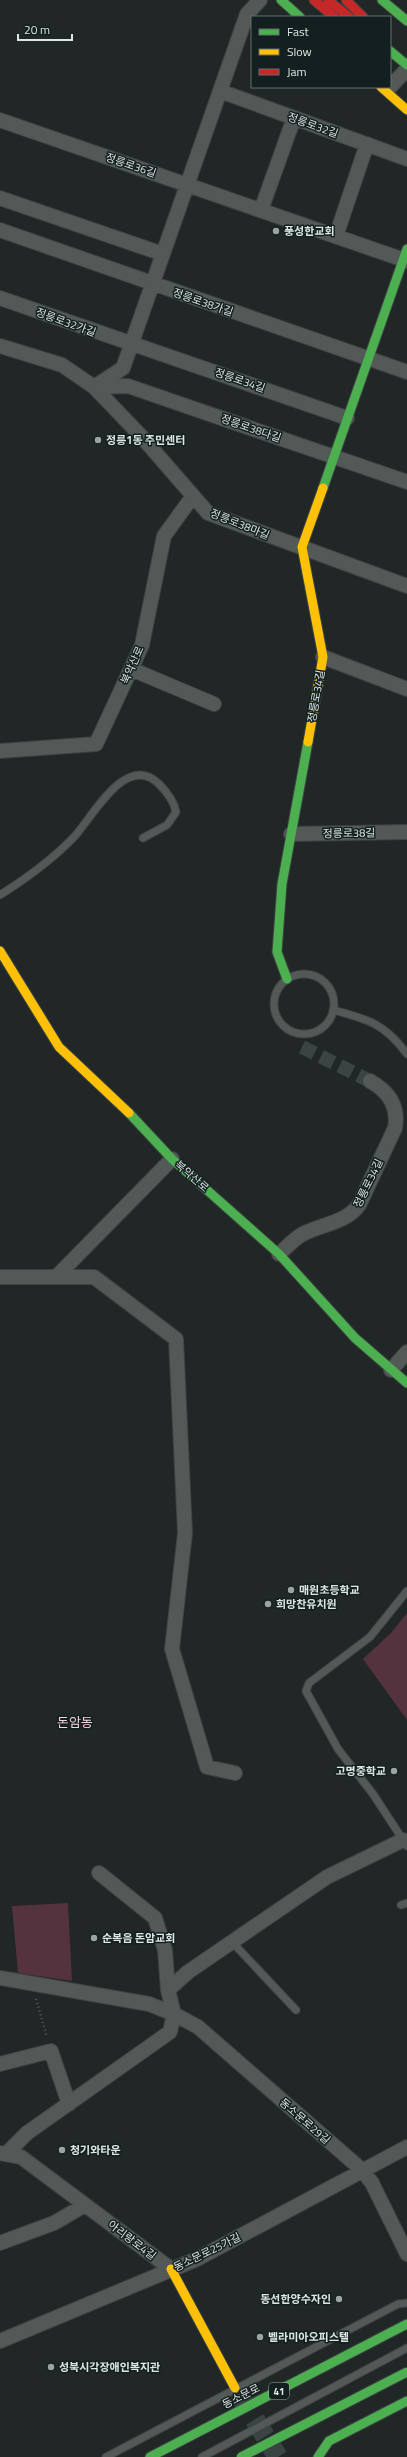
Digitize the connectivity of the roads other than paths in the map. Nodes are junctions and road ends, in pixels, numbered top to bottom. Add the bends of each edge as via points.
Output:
1 (260, 0) edge
2 (281, 0) edge
3 (314, 0) edge
4 (328, 0) edge
5 (346, 0) edge
6 (382, 0) edge
7 (299, 16) edge
8 (333, 16) edge
9 (348, 16) edge
10 (362, 16) edge
11 (407, 21) edge
12 (391, 52) edge
13 (407, 65) edge
14 (407, 69) edge
15 (391, 83) edge
16 (386, 88) edge
17 (220, 91) junction
18 (407, 110) edge
19 (294, 118) junction
20 (0, 120) edge
21 (366, 144) junction
22 (407, 159) edge
23 (188, 185) junction
24 (0, 198) edge
25 (261, 210) junction
26 (0, 230) edge
27 (336, 236) junction
28 (163, 254) junction
29 (406, 257) edge
30 (153, 285) junction
31 (0, 298) edge
32 (132, 342) junction
33 (0, 346) edge
34 (368, 358) junction
35 (407, 372) edge
36 (94, 387) junction
37 (347, 418) junction
38 (334, 457) junction
39 (407, 482) edge
40 (193, 496) junction
41 (302, 548) junction
42 (407, 586) edge
43 (323, 657) junction
44 (131, 668) junction
45 (407, 689) edge
46 (214, 704) dead end
47 (0, 751) edge
48 (407, 832) edge
49 (291, 834) junction
50 (143, 838) dead end
51 (0, 895) edge
52 (0, 951) edge
53 (287, 979) junction
54 (333, 1010) junction
55 (407, 1054) edge
56 (370, 1081) tunnel mouth
57 (172, 1159) junction
58 (279, 1254) junction
59 (0, 1277) edge
60 (56, 1277) junction
61 (407, 1352) edge
62 (392, 1370) junction
63 (407, 1383) edge
64 (407, 1591) edge
65 (235, 1773) dead end
66 (405, 1843) edge
67 (100, 1873) dead end
68 (232, 1942) junction
69 (0, 1978) edge
70 (168, 1990) junction
71 (296, 2010) dead end
72 (174, 2014) junction
73 (0, 2064) edge
74 (69, 2104) junction
75 (407, 2147) edge
76 (3, 2154) edge
77 (362, 2170) junction
78 (85, 2205) junction
79 (0, 2243) edge
80 (407, 2254) edge
81 (171, 2270) junction
82 (407, 2303) edge
83 (407, 2324) edge
84 (407, 2332) edge
85 (0, 2341) edge
86 (407, 2348) edge
87 (407, 2372) edge
88 (235, 2388) junction
89 (302, 2388) dead end
90 (407, 2401) edge
91 (106, 2457) edge
92 (150, 2457) edge
93 (202, 2457) edge
94 (241, 2457) edge
95 (318, 2457) edge

1 - 17 street via 247,14
2 - 7 main road
3 - 8 main road
4 - 9 main road
5 - 10 main road
6 - 11 main road
12 - 13 main road
14 - 15 street
16 - 18 main road
17 - 19 street, 정릉로32길
17 - 23 street
19 - 21 street, 정릉로32길
19 - 25 street
20 - 23 street, 정릉로36길
21 - 22 street, 정릉로32길
21 - 27 street
23 - 25 street, 정릉로36길
23 - 28 street
24 - 28 street
25 - 27 street, 정릉로36길
26 - 30 street, 정릉로38가길
27 - 29 street, 정릉로36길
28 - 30 street
29 - 34 main road
30 - 32 street
30 - 34 street, 정릉로38가길
31 - 32 street, 정릉로32가길 via 116,340
32 - 36 street via 123,368
32 - 37 street, 정릉로34길
33 - 36 street, 정릉로38마길 via 62,365
34 - 35 street, 정릉로38가길
34 - 37 main road
36 - 38 street, 정릉로38다길 via 128,386
36 - 40 street, 정릉로38마길
37 - 38 main road
38 - 39 street, 정릉로38다길
38 - 41 main road
40 - 41 street, 정릉로38마길 via 208,513
40 - 44 street, 북악산로 via 164,536 142,645
41 - 42 street, 정릉로38마길
41 - 43 main road, 정릉로34길
43 - 45 street
43 - 49 main road, 정릉로34길
44 - 46 street
44 - 47 street, 북악산로 via 96,744
48 - 49 street, 정릉로38길
49 - 53 main road, 정릉로34길 via 282,884 278,952
50 - 51 lane via 166,825 176,812 175,805 161,786 139,776 117,785 75,836 37,872
52 - 57 main road, 북악산로 via 59,1047 137,1121
53 - 54 lane via 300,974 318,977 331,991
53 - 54 lane via 277,990 274,1000 274,1010 285,1027 294,1032 314,1032 326,1022
54 - 55 lane via 378,1024
56 - 58 street, 정릉로34길 via 384,1090 397,1117 395,1128 359,1205 344,1219 301,1236
57 - 58 main road, 북악산로
57 - 60 street
58 - 62 main road, 북악산로 via 355,1338
59 - 60 street
60 - 65 street via 94,1277 176,1339 185,1533 172,1649 207,1766
61 - 62 street
62 - 63 main road, 북악산로
64 - 66 lane via 370,1637 309,1682 306,1690 338,1750 373,1794
66 - 68 street via 327,1878
67 - 70 street via 155,1918 165,1950
68 - 70 street via 188,1972
68 - 71 lane
69 - 72 street, 동소문로29길 via 148,2004
70 - 72 street
72 - 74 street via 170,2032
72 - 77 street, 동소문로29길 via 198,2028
73 - 74 street via 51,2050
74 - 76 street via 27,2133
75 - 77 street, 동소문로25가길
76 - 78 street, 아리랑로4길 via 20,2157
77 - 80 street, 동소문로29길 via 372,2183
77 - 81 street, 동소문로25가길
78 - 79 street via 54,2223
78 - 81 street, 아리랑로4길
81 - 85 street, 동소문로25가길
81 - 88 main road, 아리랑로4길
82 - 88 lane via 398,2304
83 - 92 main road, 동소문로 / 41
84 - 89 lane
86 - 93 lane
87 - 94 main road, bridge
88 - 91 lane
90 - 95 main road via 329,2441

